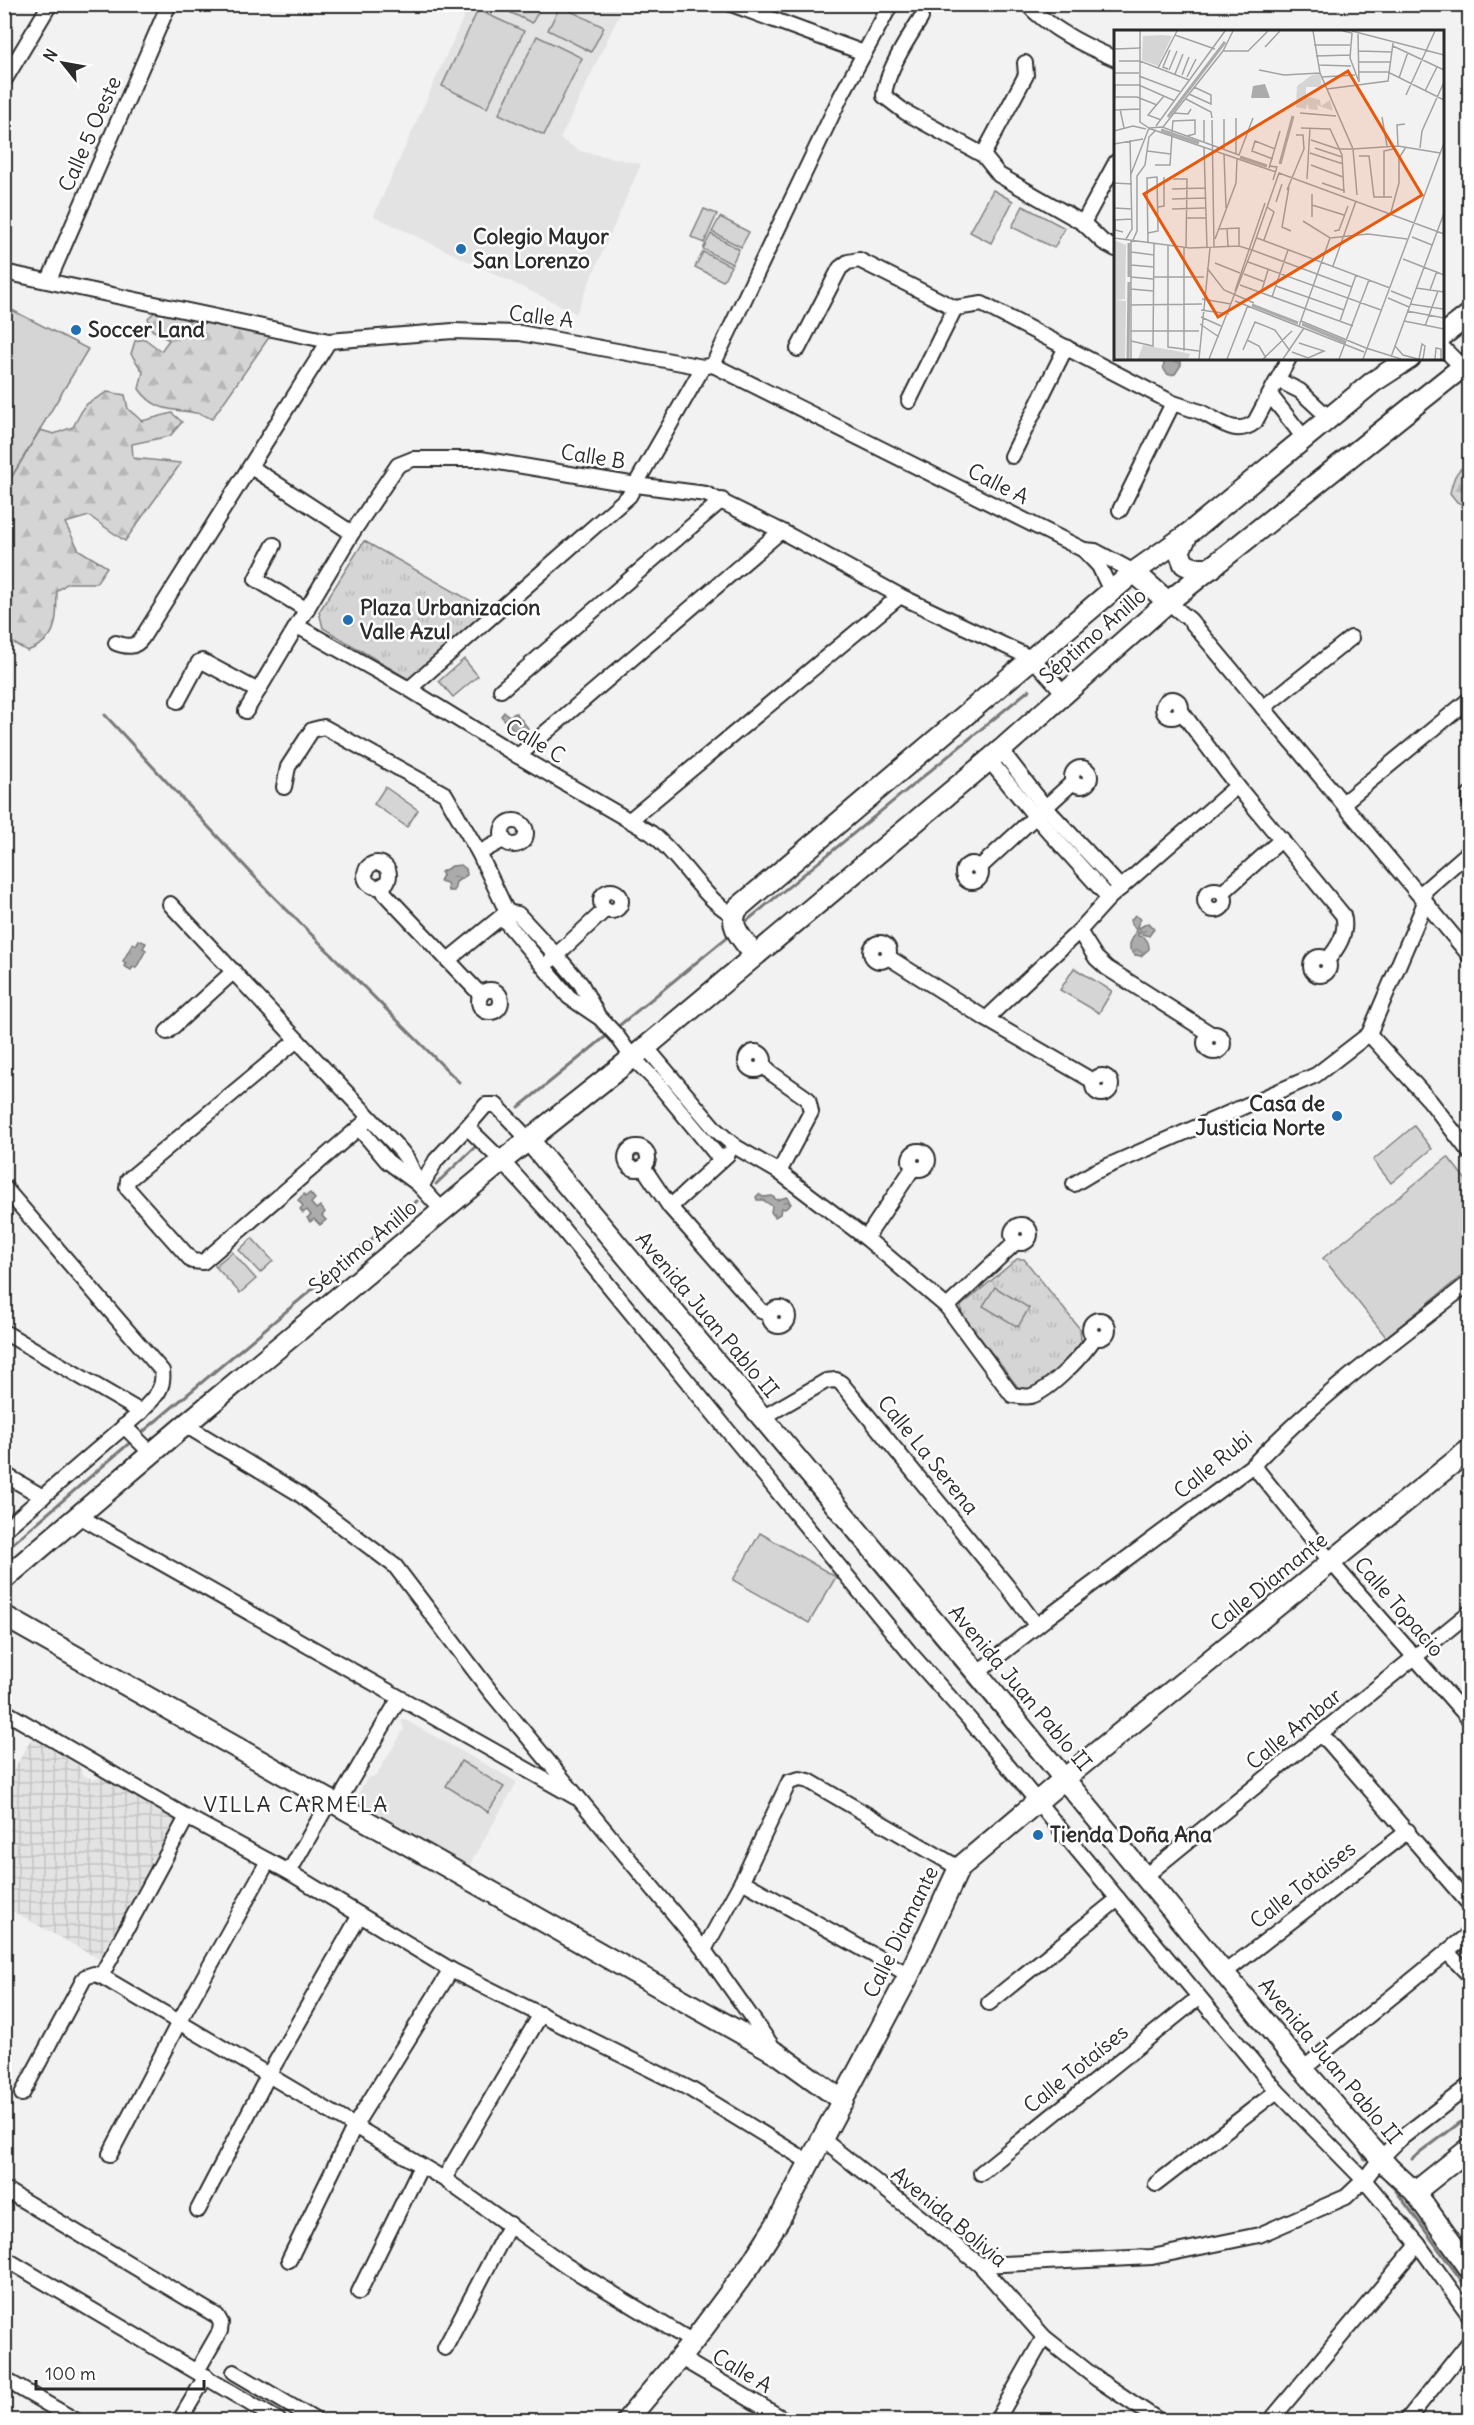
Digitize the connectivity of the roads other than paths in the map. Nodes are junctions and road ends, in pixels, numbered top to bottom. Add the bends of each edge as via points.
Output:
1 (50, 4) edge
2 (169, 4) edge
3 (731, 4) edge
4 (891, 4) edge
5 (1027, 4) edge
6 (921, 18) dead end
7 (864, 53) junction
8 (1114, 58) edge
9 (1025, 63) dead end
10 (4, 81) edge
11 (983, 155) junction
12 (1114, 166) edge
13 (1083, 223) junction
14 (1114, 248) edge
15 (4, 272) edge
16 (49, 280) junction
17 (955, 308) junction
18 (1470, 314) edge
19 (1444, 335) edge
20 (329, 341) junction
21 (1066, 347) junction
22 (1444, 348) edge
23 (798, 349) dead end
24 (1288, 360) edge
25 (1407, 360) edge
26 (1466, 364) edge
27 (708, 366) junction
28 (1278, 380) junction
29 (1271, 396) junction
30 (909, 401) dead end
31 (1173, 403) junction
32 (1329, 418) junction
33 (1304, 438) junction
34 (1012, 456) dead end
35 (251, 467) junction
36 (636, 485) junction
37 (722, 500) junction
38 (1120, 510) dead end
39 (781, 531) junction
40 (352, 533) junction
41 (1188, 534) junction
42 (274, 545) dead end
43 (1084, 550) junction
44 (1212, 568) junction
45 (1134, 572) junction
46 (1111, 591) junction
47 (900, 596) junction
48 (1168, 602) junction
49 (307, 610) junction
50 (297, 626) junction
51 (1351, 638) dead end
52 (116, 643) dead end
53 (1033, 659) junction
54 (409, 689) junction
55 (501, 690) dead end
56 (258, 691) junction
57 (1064, 693) junction
58 (1470, 699) edge
59 (178, 701) dead end
60 (1263, 708) junction
61 (246, 711) dead end
62 (1181, 711) dead end
63 (995, 755) junction
64 (518, 756) junction
65 (1073, 782) dead end
66 (1237, 786) junction
67 (284, 787) dead end
68 (1470, 794) edge
69 (1470, 802) edge
70 (1343, 803) junction
71 (1040, 812) junction
72 (630, 820) junction
73 (1282, 839) junction
74 (503, 840) dead end
75 (1470, 851) edge
76 (479, 853) junction
77 (979, 868) dead end
78 (382, 886) dead end
79 (1121, 888) junction
80 (1222, 893) dead end
81 (1109, 898) junction
82 (1425, 902) junction
83 (170, 904) dead end
84 (606, 909) dead end
85 (507, 912) junction
86 (735, 923) junction
87 (1079, 931) junction
88 (754, 954) junction
89 (556, 955) junction
90 (1470, 956) edge
91 (888, 957) dead end
92 (448, 960) junction
93 (1327, 960) dead end
94 (543, 967) junction
95 (234, 971) junction
96 (481, 995) dead end
97 (986, 1019) junction
98 (602, 1020) junction
99 (168, 1032) dead end
100 (1211, 1034) dead end
101 (1370, 1034) junction
102 (297, 1040) junction
103 (639, 1052) junction
104 (764, 1065) dead end
105 (1093, 1080) dead end
106 (370, 1118) junction
107 (467, 1127) junction
108 (358, 1128) junction
109 (529, 1140) junction
110 (736, 1147) junction
111 (1470, 1153) edge
112 (721, 1160) junction
113 (502, 1161) junction
114 (643, 1167) dead end
115 (914, 1168) dead end
116 (779, 1172) junction
117 (1074, 1184) dead end
118 (420, 1186) junction
119 (4, 1187) edge
120 (670, 1207) junction
121 (443, 1211) junction
122 (866, 1238) junction
123 (1016, 1242) dead end
124 (1470, 1282) edge
125 (947, 1306) junction
126 (770, 1314) dead end
127 (4, 1332) edge
128 (1095, 1337) dead end
129 (141, 1412) junction
130 (762, 1418) junction
131 (185, 1425) junction
132 (138, 1440) junction
133 (1470, 1449) edge
134 (1253, 1465) junction
135 (4, 1474) edge
136 (43, 1497) junction
137 (77, 1515) junction
138 (4, 1530) edge
139 (1331, 1562) junction
140 (4, 1579) edge
141 (1470, 1612) edge
142 (4, 1616) edge
143 (1036, 1626) junction
144 (1415, 1656) junction
145 (977, 1673) junction
146 (399, 1699) junction
147 (4, 1711) edge
148 (1470, 1720) edge
149 (1319, 1736) junction
150 (1053, 1789) junction
151 (582, 1801) junction
152 (334, 1802) junction
153 (187, 1817) junction
154 (1408, 1831) junction
155 (268, 1861) junction
156 (959, 1868) junction
157 (289, 1872) junction
158 (1144, 1878) junction
159 (742, 1881) junction
160 (1118, 1899) junction
161 (1470, 1905) edge
162 (360, 1915) junction
163 (1470, 1933) edge
164 (704, 1950) junction
165 (1447, 1952) junction
166 (451, 1970) junction
167 (1224, 1973) junction
168 (909, 1975) junction
169 (101, 1976) junction
170 (1470, 1976) edge
171 (1198, 1998) junction
172 (988, 2003) dead end
173 (541, 2014) junction
174 (179, 2022) junction
175 (778, 2054) junction
176 (1303, 2069) junction
177 (268, 2074) junction
178 (1470, 2085) edge
179 (1277, 2091) junction
180 (22, 2094) dead end
181 (843, 2101) junction
182 (355, 2125) junction
183 (822, 2139) junction
184 (1470, 2148) edge
185 (110, 2154) dead end
186 (1381, 2158) junction
187 (809, 2162) junction
188 (421, 2166) junction
189 (981, 2173) dead end
190 (444, 2179) junction
191 (1364, 2180) junction
192 (1156, 2184) dead end
193 (4, 2188) edge
194 (1415, 2192) junction
195 (198, 2210) dead end
196 (510, 2224) junction
197 (1418, 2244) junction
198 (4, 2258) edge
199 (289, 2260) dead end
200 (980, 2265) junction
201 (1470, 2269) edge
202 (359, 2292) dead end
203 (1470, 2316) edge
204 (1044, 2337) junction
205 (1470, 2341) edge
206 (693, 2342) junction
207 (445, 2348) dead end
208 (679, 2357) junction
209 (234, 2372) dead end
210 (202, 2373) junction
211 (4, 2379) edge
212 (75, 2421) edge
213 (180, 2421) edge
214 (278, 2421) edge
215 (315, 2421) edge
216 (627, 2421) edge
217 (785, 2421) edge
218 (996, 2421) edge
219 (1158, 2421) edge
220 (1271, 2421) edge
221 (1407, 2421) edge

1 - 10 street
2 - 16 street, Calle 5 Oeste
3 - 7 street
4 - 7 street
5 - 8 street via 1047,22
6 - 11 street via 891,72 884,96
7 - 27 street
9 - 11 street via 1026,75
11 - 13 street via 999,175
12 - 13 street
13 - 14 street
15 - 16 street, Calle A
16 - 20 street, Calle A
17 - 21 street via 982,304
17 - 23 street via 853,260 840,268
17 - 30 street
18 - 19 main road
20 - 27 street, Calle A via 453,331 520,333
20 - 35 street
21 - 31 street
21 - 34 street
22 - 26 street
24 - 28 street
25 - 32 main road, Séptimo Anillo
26 - 44 main road, Séptimo Anillo
27 - 36 street
27 - 43 street, Calle A
28 - 29 street
28 - 32 street via 1300,391
29 - 31 street via 1255,422 1241,429
29 - 33 street
31 - 38 street
32 - 33 main road, Séptimo Anillo
33 - 41 main road, Séptimo Anillo
35 - 40 street
35 - 52 street via 142,638 135,646
36 - 37 street, Calle B via 706,494
36 - 40 street, Calle B via 481,459 413,459 398,465
36 - 54 street via 620,505
37 - 39 street, Calle B
37 - 55 street
39 - 47 street, Calle B
39 - 64 street
40 - 49 street, Calle B
41 - 44 main road via 1179,550 1181,560 1193,568
41 - 45 main road, Séptimo Anillo
42 - 49 street via 256,579
43 - 45 street, Calle A via 1095,551
43 - 46 street via 1099,566
44 - 48 main road, Séptimo Anillo
45 - 46 main road, Séptimo Anillo
45 - 48 main road
46 - 53 main road, Séptimo Anillo
47 - 53 street, Calle B
47 - 72 street
48 - 57 main road, Séptimo Anillo
48 - 60 street via 1190,620
49 - 50 street, Calle B
50 - 54 street, Calle C
50 - 56 street, Calle B
51 - 60 street
53 - 57 street
53 - 86 main road, Séptimo Anillo via 751,897
54 - 64 street, Calle C
56 - 59 street via 202,661
56 - 61 street, Calle B
57 - 63 main road, Séptimo Anillo
58 - 70 street
60 - 70 street
62 - 66 street
63 - 71 street
63 - 88 main road, Séptimo Anillo
64 - 72 street, Calle C
65 - 71 street
66 - 73 street
66 - 79 street
67 - 76 street via 288,767 312,730 324,727 445,794
68 - 69 street
70 - 82 street
71 - 77 street
71 - 79 street
71 - 81 street
72 - 86 street, Calle C via 662,842
73 - 80 street
73 - 93 street via 1344,915 1345,933
74 - 76 street
75 - 82 street via 1424,891
76 - 85 street
78 - 92 street via 385,894
79 - 81 street
81 - 87 street
82 - 90 street
82 - 101 street
83 - 95 street
84 - 89 street
85 - 89 street via 518,914
85 - 92 street
85 - 94 street via 507,922
86 - 88 main road
87 - 97 street
87 - 100 street via 1107,968
88 - 103 main road, Séptimo Anillo
89 - 94 street
89 - 98 street via 581,984
91 - 97 street
92 - 96 street
94 - 98 street via 568,997
95 - 99 street
95 - 102 street
97 - 105 street
98 - 103 street
101 - 111 street
101 - 117 street via 1316,1075
102 - 106 street
102 - 108 street via 128,1180 127,1188 192,1261 200,1263
103 - 109 main road, Séptimo Anillo
103 - 110 street
103 - 112 street via 654,1079
104 - 116 street via 811,1105 811,1112
106 - 108 street
106 - 118 street via 407,1159
107 - 109 street via 486,1105 496,1105
107 - 113 street
107 - 118 street via 436,1160
108 - 118 street via 387,1161
109 - 113 main road, Séptimo Anillo
109 - 130 main road, Avenida Juan Pablo II
110 - 112 street
110 - 116 street
112 - 120 street
113 - 121 main road, Séptimo Anillo
113 - 150 street via 559,1224 903,1645 969,1719
114 - 120 street
115 - 122 street
116 - 122 street
118 - 121 street
119 - 129 street, Séptimo Anillo via 162,1371 164,1382 160,1390
120 - 126 street via 762,1311
121 - 131 main road, Séptimo Anillo
122 - 125 street
123 - 125 street
124 - 134 street, Calle Rubi via 1311,1409
125 - 128 street via 1012,1395 1030,1396 1040,1391 1077,1362
127 - 129 street
129 - 132 street, Séptimo Anillo
130 - 143 street, Calle La Serena via 826,1381 841,1383
130 - 145 main road, Avenida Juan Pablo II
131 - 132 main road, Séptimo Anillo
131 - 151 street via 298,1493 395,1566 490,1691
132 - 136 street, Séptimo Anillo
132 - 137 main road, Séptimo Anillo
133 - 139 main road, Calle Diamante
134 - 139 street, Calle Topacio
134 - 143 street, Calle Rubi
135 - 136 street
136 - 138 street, Séptimo Anillo
137 - 140 main road, Séptimo Anillo
137 - 146 street
139 - 144 street, Calle Topacio
139 - 150 main road, Calle Diamante
141 - 144 street, Calle Ambar
142 - 152 main road
143 - 145 street, Calle Rubi
144 - 148 street, Calle Topacio
144 - 149 street, Calle Ambar
145 - 150 main road, Avenida Juan Pablo II
146 - 151 street
146 - 152 street
147 - 153 street
149 - 154 street via 1328,1741
149 - 158 street, Calle Ambar
150 - 156 main road, Calle Diamante
150 - 158 main road, Avenida Juan Pablo II
150 - 160 street
151 - 164 street
152 - 157 street
152 - 175 main road
153 - 155 street
153 - 169 street
154 - 161 street
154 - 167 street, Calle Totaises
155 - 157 street
155 - 174 street
156 - 159 street via 800,1779 789,1782
156 - 168 main road, Calle Diamante
157 - 162 street
158 - 167 main road, Avenida Juan Pablo II
159 - 164 street
159 - 168 street
160 - 171 street
160 - 172 street
162 - 166 street
162 - 177 street
163 - 165 street
164 - 175 street
165 - 170 street
165 - 176 street
166 - 173 street
166 - 182 street
167 - 176 main road, Avenida Juan Pablo II
168 - 181 main road, Calle Diamante
169 - 174 street
169 - 180 street via 85,1977
171 - 179 street
171 - 189 street, Calle Totaíses
173 - 187 street via 690,2089
173 - 190 street
174 - 177 street
174 - 185 street
175 - 181 main road
176 - 186 main road, Avenida Juan Pablo II
177 - 182 street
177 - 195 street
178 - 186 street
179 - 191 street
179 - 192 street
181 - 183 main road, Calle Diamante
182 - 188 street
182 - 199 street
183 - 187 main road, Calle Diamante
183 - 200 street, Avenida Bolivia
184 - 194 main road
186 - 191 street
186 - 194 main road, Avenida Juan Pablo II
187 - 206 main road, Calle Diamante via 768,2237
188 - 190 street
188 - 202 street
190 - 196 street
191 - 197 street
191 - 200 street via 1346,2197 1259,2235 1152,2257
193 - 210 street via 217,2316 220,2331
194 - 201 main road, Avenida Juan Pablo II
196 - 206 street via 567,2266
196 - 207 street
197 - 203 street
197 - 220 street
198 - 210 street
200 - 204 street, Avenida Bolivia
204 - 218 street
204 - 219 street, Avenida Bolivia
205 - 221 street
206 - 208 main road, Calle Diamante
208 - 216 main road, Calle Diamante
208 - 217 street, Calle A
209 - 215 street
210 - 213 street
210 - 214 street
211 - 212 street

